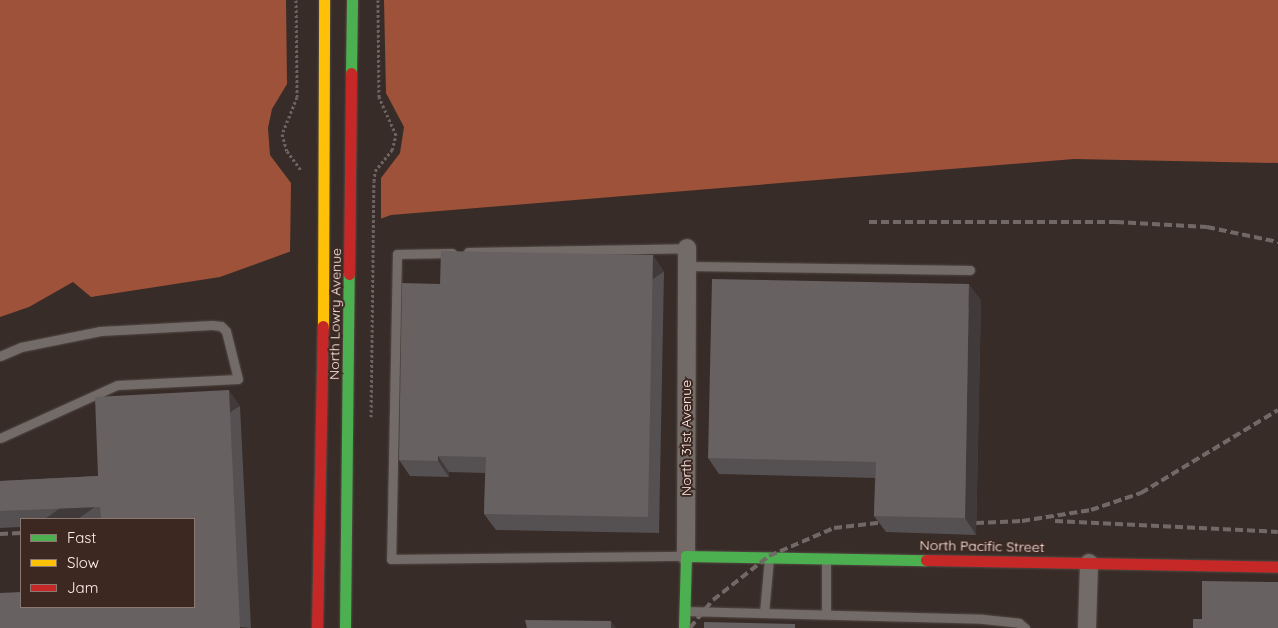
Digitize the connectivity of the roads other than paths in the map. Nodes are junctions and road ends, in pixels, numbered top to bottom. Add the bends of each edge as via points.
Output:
1 (352, 0) edge
2 (324, 2) edge
3 (687, 248) joint
4 (687, 266) junction
5 (970, 270) dead end
6 (0, 356) edge
7 (0, 438) edge
8 (686, 556) junction
9 (769, 556) junction
10 (826, 557) junction
11 (1088, 563) junction
12 (1278, 567) edge
13 (685, 612) junction
14 (764, 613) junction
15 (826, 614) junction
16 (317, 628) edge
17 (345, 628) edge
18 (684, 628) edge
19 (1025, 628) edge
20 (1087, 628) edge

1 - 17 main road, North Lowry Avenue
2 - 16 main road, North Lowry Avenue via 323,329
3 - 4 street, North 31st Avenue
3 - 8 lane via 397,254 391,559
4 - 5 lane
4 - 8 street, North 31st Avenue
6 - 7 lane via 21,347 100,331 212,325 226,330 238,379 117,385
8 - 9 main road, North Pacific Street
8 - 13 main road, North 31st Avenue
9 - 10 main road, North Pacific Street
9 - 14 lane
10 - 11 main road, North Pacific Street
10 - 15 lane
11 - 12 main road, North Pacific Street
11 - 20 street
13 - 14 lane
13 - 18 main road, North 31st Avenue
14 - 15 lane
15 - 19 lane via 983,619 1019,623

